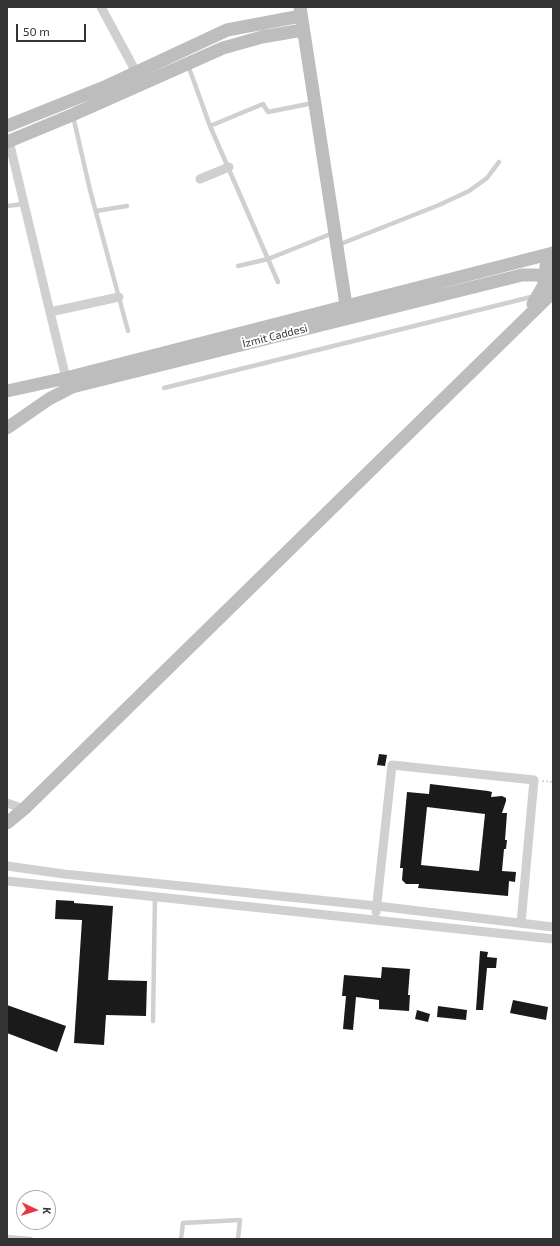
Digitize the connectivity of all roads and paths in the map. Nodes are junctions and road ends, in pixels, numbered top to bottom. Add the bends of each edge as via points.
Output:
1 (101, 7) edge
2 (300, 12) edge
3 (303, 30) junction
4 (187, 63) junction
5 (136, 72) junction
6 (314, 102) junction
7 (72, 114) junction
8 (7, 126) edge
9 (210, 126) junction
10 (8, 141) edge
11 (499, 162) dead end
12 (229, 167) junction
13 (200, 179) dead end
14 (24, 204) junction
15 (7, 206) edge
16 (128, 206) dead end
17 (96, 211) junction
18 (335, 239) junction
19 (552, 253) edge
20 (268, 259) junction
21 (238, 266) dead end
22 (549, 279) edge
23 (278, 282) dead end
24 (553, 292) edge
25 (540, 295) junction
26 (119, 297) junction
27 (346, 305) junction
28 (50, 312) junction
29 (128, 331) dead end
30 (504, 340) junction
31 (66, 378) junction
32 (164, 388) dead end
33 (7, 391) edge
34 (7, 428) edge
35 (7, 803) edge
36 (24, 808) junction
37 (7, 819) edge
38 (7, 823) edge
39 (7, 866) edge
40 (7, 881) edge
41 (155, 896) junction
42 (377, 906) junction
43 (376, 919) junction
44 (522, 923) junction
45 (553, 927) edge
46 (553, 939) edge
47 (152, 1021) dead end
48 (7, 1237) edge
49 (31, 1239) edge
50 (180, 1239) edge
51 (238, 1239) edge

1 - 5 street
2 - 3 street
2 - 5 street via 227,30
3 - 4 street via 234,44
3 - 6 street
4 - 7 street
4 - 9 lane
5 - 8 street
6 - 9 lane via 268,112 263,104
6 - 18 street
7 - 10 street
7 - 17 lane
9 - 12 lane
10 - 14 street
11 - 18 lane via 487,178 468,191 439,205
12 - 13 street
12 - 20 lane
14 - 15 lane
14 - 28 street
16 - 17 lane
17 - 26 lane
18 - 20 lane
18 - 27 street
19 - 22 street via 546,266
19 - 27 street, İzmit Caddesi
20 - 21 lane
20 - 23 lane
22 - 25 street
22 - 34 street, İzmit Caddesi via 537,275 522,275 72,387 48,399
24 - 30 street
25 - 30 street
25 - 32 lane
26 - 28 street
26 - 29 lane
27 - 31 street, İzmit Caddesi
28 - 31 street
30 - 36 street
31 - 33 street, İzmit Caddesi
35 - 36 street
36 - 38 street
37 - 38 street
39 - 42 street
40 - 41 street
41 - 43 street
41 - 47 lane
42 - 43 street
42 - 44 street
42 - 44 street via 392,765 534,780
43 - 46 street
44 - 45 street
48 - 49 lane
50 - 51 lane via 182,1223 240,1220

